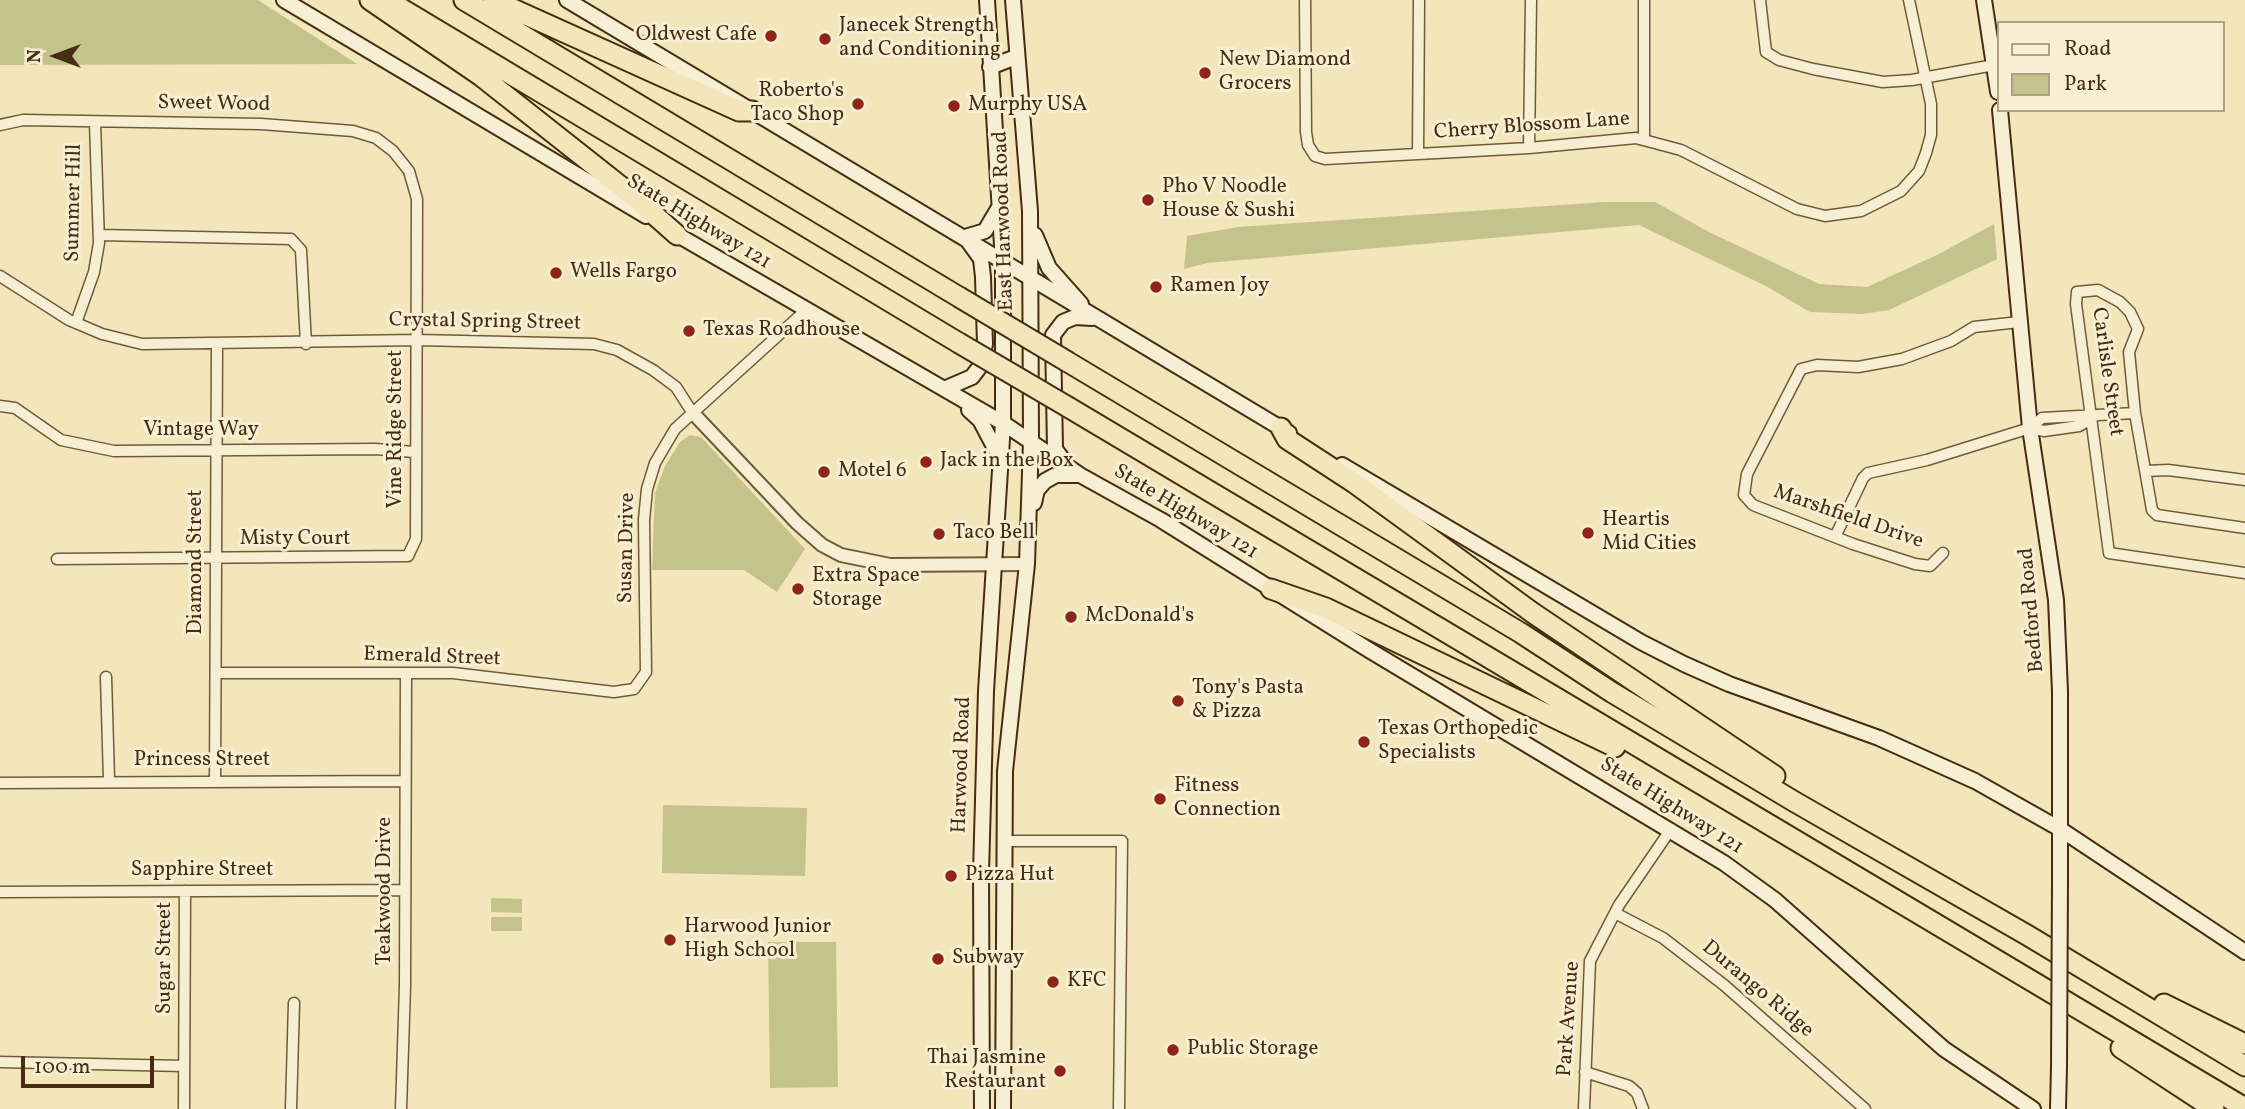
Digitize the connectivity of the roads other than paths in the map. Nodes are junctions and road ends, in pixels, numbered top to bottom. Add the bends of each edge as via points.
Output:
1 (284, 0) edge
2 (370, 0) edge
3 (387, 0) edge
4 (464, 0) edge
5 (493, 0) edge
6 (567, 0) edge
7 (987, 0) edge
8 (1013, 0) edge
9 (1305, 0) edge
10 (1419, 0) edge
11 (1531, 0) edge
12 (1644, 0) edge
13 (1760, 0) edge
14 (1909, 0) edge
15 (1984, 0) edge
16 (1016, 57) junction
17 (1994, 65) junction
18 (990, 67) junction
19 (1925, 77) junction
20 (1996, 78) edge
21 (752, 111) junction
22 (2000, 112) edge
23 (95, 123) junction
24 (0, 125) edge
25 (1644, 140) junction
26 (1529, 148) junction
27 (1418, 154) junction
28 (410, 175) joint
29 (998, 209) junction
30 (1030, 211) junction
31 (99, 235) junction
32 (677, 235) junction
33 (965, 237) junction
34 (1003, 262) junction
35 (0, 276) edge
36 (1030, 279) junction
37 (805, 311) junction
38 (1093, 318) junction
39 (2019, 322) junction
40 (76, 323) junction
41 (417, 340) junction
42 (306, 344) junction
43 (218, 345) junction
44 (944, 389) junction
45 (0, 406) edge
46 (692, 412) junction
47 (2135, 413) junction
48 (2094, 418) junction
49 (1003, 423) junction
50 (1281, 428) junction
51 (2030, 428) junction
52 (1031, 441) junction
53 (217, 450) junction
54 (414, 453) junction
55 (1000, 459) junction
56 (2146, 471) junction
57 (1080, 475) junction
58 (2245, 480) edge
59 (1030, 520) junction
60 (2245, 528) edge
61 (1835, 537) junction
62 (1943, 553) dead end
63 (408, 556) joint
64 (57, 559) dead end
65 (216, 559) junction
66 (1027, 564) junction
67 (997, 566) junction
68 (2245, 573) edge
69 (1271, 589) junction
70 (216, 673) junction
71 (406, 674) junction
72 (106, 677) dead end
73 (642, 682) joint
74 (986, 691) junction
75 (1013, 692) junction
76 (108, 780) junction
77 (215, 780) junction
78 (405, 781) junction
79 (0, 783) edge
80 (1726, 797) junction
81 (1795, 802) junction
82 (1671, 829) junction
83 (2060, 829) junction
84 (982, 840) junction
85 (1004, 841) junction
86 (404, 890) junction
87 (185, 891) junction
88 (0, 892) edge
89 (1615, 913) junction
90 (2245, 952) edge
91 (2088, 971) junction
92 (982, 975) junction
93 (1004, 981) junction
94 (294, 1003) dead end
95 (2101, 1025) junction
96 (2245, 1044) edge
97 (0, 1062) edge
98 (184, 1066) junction
99 (2245, 1066) edge
100 (1585, 1072) junction
101 (2245, 1108) edge
102 (184, 1109) edge
103 (292, 1109) edge
104 (401, 1109) edge
105 (982, 1109) edge
106 (1003, 1109) edge
107 (1119, 1109) edge
108 (1584, 1109) edge
109 (1643, 1109) edge
110 (1865, 1109) edge
111 (2033, 1109) edge
112 (2058, 1109) edge
113 (2214, 1109) edge

1 - 32 main road, State Highway 121
2 - 32 highway via 481,76
3 - 80 highway, bridge
4 - 81 highway, bridge
5 - 21 highway via 739,111
6 - 21 main road
7 - 18 main road, East Harwood Road
8 - 16 main road, East Harwood Road
9 - 27 street, Cherry Blossom Lane via 1306,132 1315,156
10 - 27 street
11 - 26 street
12 - 25 street
13 - 19 street via 1766,52 1779,60 1883,82
14 - 19 street, Cherry Blossom Lane
15 - 17 main road
16 - 18 main road
16 - 30 main road, East Harwood Road
17 - 19 street
17 - 20 main road
18 - 29 main road, East Harwood Road
19 - 25 street, Cherry Blossom Lane via 1931,135 1919,171 1901,191 1861,212 1811,215 1681,150
21 - 33 main road
22 - 39 main road, Bedford Road
23 - 24 street, Sweet Wood via 23,120
23 - 28 street, Sweet Wood via 274,124 353,131 376,138 393,151
23 - 31 street, Summer Hill
25 - 26 street, Cherry Blossom Lane
26 - 27 street, Cherry Blossom Lane
28 - 41 street, Vine Ridge Street via 417,199
29 - 33 main road via 985,231
29 - 34 main road, East Harwood Road
30 - 36 main road, East Harwood Road
30 - 38 main road via 1037,246 1049,268
31 - 40 street, Summer Hill via 94,272
31 - 42 street via 291,239 301,250
32 - 37 main road, State Highway 121
33 - 34 main road
33 - 44 main road via 981,259 985,344 981,365 972,377
34 - 36 main road
34 - 49 main road, East Harwood Road
35 - 40 street, Crystal Spring Street
36 - 38 main road
36 - 52 main road, East Harwood Road
37 - 44 main road, State Highway 121
37 - 46 street, Susan Drive
38 - 50 main road
38 - 57 main road via 1063,321 1053,335 1055,450
39 - 51 main road, Bedford Road
39 - 61 street, Marshfield Drive via 1974,327 1951,341 1880,364 1801,369 1747,474 1744,492 1753,505
40 - 43 street, Crystal Spring Street via 142,344
41 - 42 street, Crystal Spring Street
41 - 46 street, Crystal Spring Street via 572,341 617,350 676,387
41 - 54 street, Vine Ridge Street
42 - 43 street, Crystal Spring Street
43 - 53 street, Diamond Street
44 - 49 main road, State Highway 121
44 - 55 main road via 980,420
45 - 53 street, Vintage Way via 15,408 61,440 89,448
46 - 67 street, Crystal Spring Street via 797,523 841,555 890,565
46 - 73 street, Susan Drive via 675,429 655,463 647,489 646,672
47 - 48 street
47 - 48 street, Carlisle Street via 2129,352 2138,329 2130,312 2098,290 2077,292
47 - 56 street, Carlisle Street
48 - 51 street via 2079,426
48 - 68 street, Carlisle Street via 2109,553
49 - 52 main road, State Highway 121
49 - 55 main road, Harwood Road
50 - 81 highway via 1287,439 1533,613 1779,779
50 - 83 main road via 1652,648 1729,684 1924,756
51 - 61 street via 1868,473
51 - 83 main road, Bedford Road via 2056,600
52 - 57 main road, State Highway 121
52 - 59 main road, Harwood Road
53 - 54 street, Vintage Way
53 - 65 street, Diamond Street
54 - 63 street, Vine Ridge Street via 415,539
55 - 67 main road, Harwood Road
56 - 58 street
56 - 60 street, Carlisle Street via 2152,510 2157,515
57 - 59 main road via 1056,475 1045,481 1037,490
57 - 69 main road, State Highway 121
59 - 66 main road, Harwood Road
61 - 62 street, Marshfield Drive via 1915,564 1930,566
63 - 65 street, Misty Court
64 - 65 street, Misty Court
65 - 70 street, Diamond Street
66 - 67 street, Crystal Spring Street
66 - 75 main road, Harwood Road
67 - 74 main road, Harwood Road
69 - 80 highway via 1326,608 1496,688 1704,795
69 - 82 main road, State Highway 121
70 - 71 street, Emerald Street
70 - 77 street, Diamond Street
71 - 73 street, Emerald Street via 453,673 614,692 634,690
71 - 78 street, Teakwood Drive
72 - 76 street
74 - 75 main road
74 - 84 main road, Harwood Road
75 - 85 main road, Harwood Road
76 - 77 street, Princess Street
76 - 79 street, Princess Street
77 - 78 street, Princess Street
78 - 86 street, Teakwood Drive
80 - 95 highway
81 - 91 highway
82 - 89 street, Park Avenue
82 - 111 main road, State Highway 121 via 1775,900 1944,1049
83 - 90 main road
83 - 112 main road, Bedford Road, bridge
84 - 85 main road
84 - 92 main road, Harwood Road
85 - 93 main road, Harwood Road
85 - 107 street via 1122,841
86 - 87 street, Sapphire Street
86 - 104 street, Teakwood Drive
87 - 88 street, Sapphire Street
87 - 98 street, Sugar Street
89 - 100 street, Park Avenue via 1590,961
89 - 110 street, Durango Ridge via 1663,938 1724,985
91 - 96 highway
91 - 99 highway
92 - 93 main road
92 - 105 main road, Harwood Road
93 - 106 main road, Harwood Road
94 - 103 street
95 - 101 highway
95 - 113 highway via 2123,1049
97 - 98 street
98 - 102 street, Sugar Street
100 - 108 street, Park Avenue
100 - 109 street via 1629,1086

